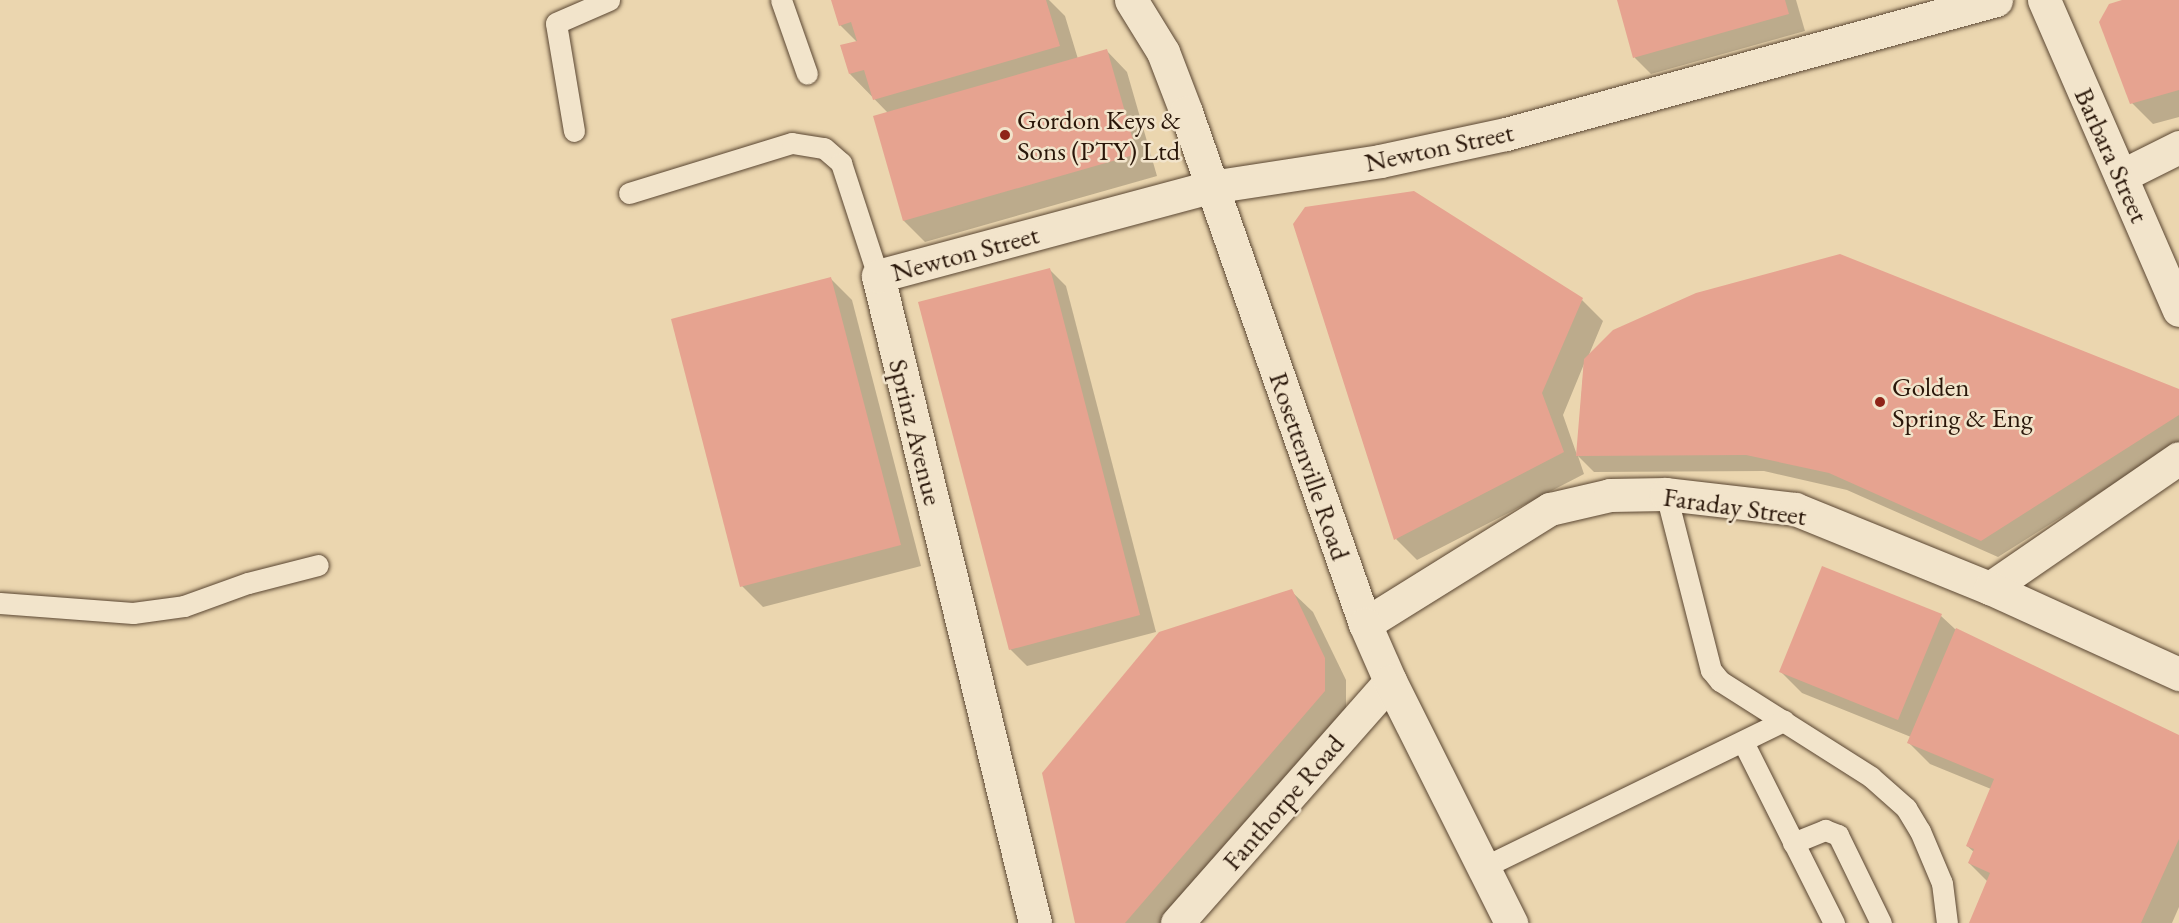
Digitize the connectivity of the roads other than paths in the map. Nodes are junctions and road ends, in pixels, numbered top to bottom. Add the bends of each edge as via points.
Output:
1 (781, 0) edge
2 (1131, 0) edge
3 (1996, 0) edge
4 (2044, 0) edge
5 (598, 2) edge
6 (807, 74) dead end
7 (574, 131) dead end
8 (2179, 147) edge
9 (2121, 176) junction
10 (1211, 187) junction
11 (628, 193) dead end
12 (878, 276) junction
13 (2179, 310) edge
14 (2179, 458) edge
15 (1666, 494) junction
16 (318, 565) dead end
17 (1990, 588) junction
18 (0, 603) edge
19 (1365, 624) junction
20 (2179, 674) edge
21 (1390, 681) junction
22 (1784, 721) junction
23 (1743, 742) junction
24 (1793, 843) junction
25 (1484, 867) junction
26 (1035, 923) edge
27 (1177, 923) edge
28 (1511, 923) edge
29 (1834, 923) edge
30 (1881, 923) edge
31 (1947, 923) edge

1 - 6 lane
2 - 10 street, Rosettenville Road via 1163,52
3 - 10 street, Newton Street via 1506,134 1380,161
4 - 9 street, Barbara Street
5 - 7 lane via 560,19 555,28
8 - 9 street
9 - 13 street, Barbara Street
10 - 12 street, Newton Street
10 - 19 street, Rosettenville Road
11 - 12 lane, Sprinz Avenue via 792,143 824,148 841,163
12 - 26 street, Sprinz Avenue
14 - 17 street
15 - 17 street, Faraday Street via 1796,509
15 - 19 street, Faraday Street via 1610,495 1550,509
15 - 22 lane via 1711,670 1720,681
16 - 18 lane via 248,583 184,606 133,613
17 - 20 street, Faraday Street
19 - 21 street, Rosettenville Road
21 - 25 street, Rosettenville Road
21 - 27 street, Fanthorpe Road
22 - 23 lane
22 - 31 lane via 1871,777 1906,808 1942,883
23 - 24 lane
23 - 25 lane
24 - 29 lane
24 - 30 lane via 1825,830 1839,835
25 - 28 street, Rosettenville Road

